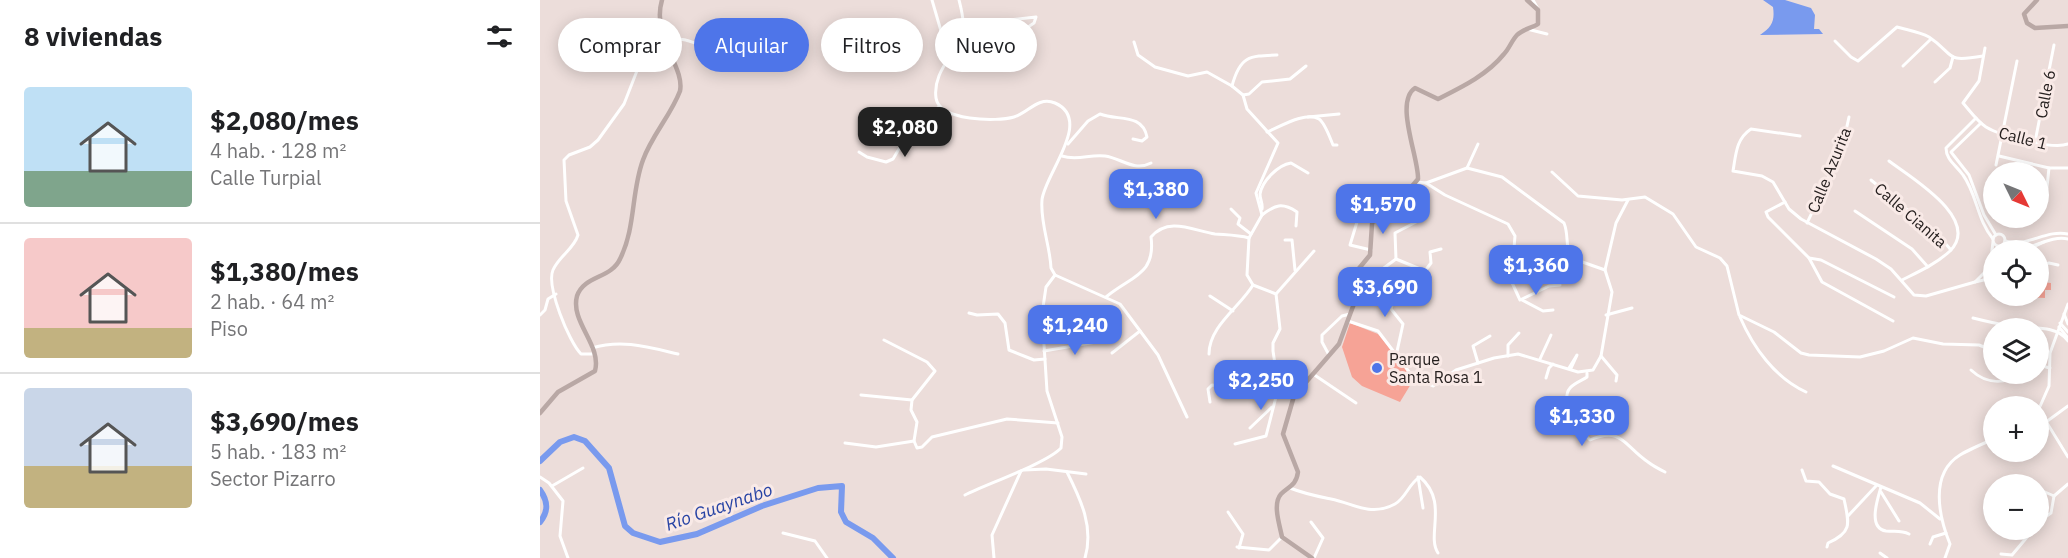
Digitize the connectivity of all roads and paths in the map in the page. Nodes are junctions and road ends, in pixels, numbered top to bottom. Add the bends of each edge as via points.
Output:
1 (662, 0) edge
2 (932, 0) edge
3 (959, 0) edge
4 (1527, 0) edge
5 (1533, 0) edge
6 (2037, 0) edge
7 (1538, 10) junction
8 (660, 18) edge
9 (937, 18) edge
10 (962, 18) edge
11 (2068, 26) edge
12 (1527, 29) junction
13 (1547, 34) dead end
14 (1931, 39) junction
15 (1836, 41) dead end
16 (1134, 42) dead end
17 (2054, 45) dead end
18 (1985, 48) dead end
19 (1277, 55) dead end
20 (1983, 56) junction
21 (1953, 57) junction
22 (2017, 61) dead end
23 (1306, 66) dead end
24 (1903, 66) dead end
25 (637, 72) edge
26 (677, 72) edge
27 (942, 72) edge
28 (1935, 82) dead end
29 (1232, 86) junction
30 (1243, 95) junction
31 (939, 107) junction
32 (862, 114) dead end
33 (1339, 114) dead end
34 (1849, 117) dead end
35 (1307, 118) junction
36 (1976, 118) junction
37 (1980, 123) junction
38 (1267, 132) junction
39 (2003, 134) junction
40 (1800, 136) dead end
41 (904, 137) junction
42 (1133, 139) dead end
43 (2035, 142) junction
44 (1478, 144) dead end
45 (2068, 144) edge
46 (1338, 145) dead end
47 (1067, 146) junction
48 (859, 152) dead end
49 (1062, 156) junction
50 (2000, 156) junction
51 (1889, 161) dead end
52 (1997, 162) edge
53 (2019, 162) edge
54 (1151, 164) dead end
55 (1467, 168) junction
56 (2049, 168) edge
57 (2068, 168) edge
58 (1552, 172) dead end
59 (1308, 173) dead end
60 (1871, 180) dead end
61 (1416, 182) junction
62 (1426, 183) junction
63 (1628, 200) junction
64 (1785, 202) junction
65 (1231, 209) dead end
66 (1262, 209) junction
67 (1855, 211) dead end
68 (1262, 215) junction
69 (1357, 222) dead end
70 (1416, 222) dead end
71 (1807, 223) junction
72 (1296, 226) dead end
73 (2068, 234) edge
74 (1996, 235) junction
75 (1250, 236) junction
76 (2068, 239) edge
77 (1285, 240) dead end
78 (1992, 240) edge
79 (1994, 240) edge
80 (2004, 240) edge
81 (2032, 240) edge
82 (2049, 241) edge
83 (1441, 249) dead end
84 (1371, 250) junction
85 (1951, 250) junction
86 (1314, 251) dead end
87 (1809, 258) junction
88 (1396, 259) junction
89 (2049, 263) edge
90 (2058, 265) dead end
91 (1928, 267) junction
92 (1605, 270) junction
93 (1295, 272) junction
94 (1055, 275) junction
95 (1983, 276) edge
96 (1902, 280) junction
97 (1983, 280) edge
98 (1975, 282) junction
99 (1253, 285) junction
100 (1369, 285) junction
101 (1560, 285) dead end
102 (1358, 293) junction
103 (556, 294) junction
104 (1276, 294) junction
105 (1210, 296) dead end
106 (1106, 297) junction
107 (1893, 297) dead end
108 (1520, 300) junction
109 (2068, 304) edge
110 (1632, 308) dead end
111 (1553, 310) dead end
112 (1233, 311) junction
113 (969, 313) dead end
114 (1350, 314) junction
115 (2064, 314) junction
116 (540, 315) edge
117 (1606, 315) junction
118 (1739, 315) junction
119 (1973, 318) dead end
120 (1348, 321) junction
121 (1893, 321) dead end
122 (2068, 324) edge
123 (2060, 325) junction
124 (1140, 331) junction
125 (2058, 332) junction
126 (2068, 332) edge
127 (1519, 333) dead end
128 (1551, 335) dead end
129 (1490, 336) dead end
130 (884, 340) dead end
131 (1102, 340) dead end
132 (2068, 340) edge
133 (1983, 347) edge
134 (592, 348) junction
135 (1044, 351) junction
136 (595, 354) junction
137 (678, 354) dead end
138 (1112, 354) dead end
139 (1209, 354) dead end
140 (1329, 356) junction
141 (1396, 356) junction
142 (1508, 356) junction
143 (1601, 356) junction
144 (1045, 359) junction
145 (1540, 359) junction
146 (1478, 363) junction
147 (1555, 363) junction
148 (2050, 368) joint
149 (1971, 370) dead end
150 (1312, 373) junction
151 (1587, 373) junction
152 (1546, 378) dead end
153 (1983, 380) edge
154 (1285, 381) junction
155 (1616, 381) dead end
156 (1806, 392) dead end
157 (861, 395) dead end
158 (1294, 396) junction
159 (2045, 396) edge
160 (912, 400) junction
161 (1210, 402) dead end
162 (1274, 403) junction
163 (1356, 403) dead end
164 (2068, 406) edge
165 (540, 413) edge
166 (1187, 417) dead end
167 (2049, 420) edge
168 (1058, 423) junction
169 (2049, 427) edge
170 (1250, 428) dead end
171 (914, 441) junction
172 (845, 443) dead end
173 (1235, 444) dead end
174 (1983, 444) edge
175 (2068, 457) edge
176 (1833, 466) dead end
177 (582, 468) dead end
178 (1802, 470) dead end
179 (1022, 471) junction
180 (1665, 471) dead end
181 (1067, 472) junction
182 (1086, 474) dead end
183 (540, 477) edge
184 (1418, 477) junction
185 (2068, 484) edge
186 (552, 486) junction
187 (1876, 486) junction
188 (1290, 488) junction
189 (1881, 488) junction
190 (2049, 494) edge
191 (964, 495) dead end
192 (2054, 496) junction
193 (1423, 508) dead end
194 (1228, 512) dead end
195 (2049, 514) edge
196 (1848, 516) junction
197 (1940, 519) junction
198 (1899, 521) dead end
199 (1311, 522) dead end
200 (783, 532) dead end
201 (1946, 533) junction
202 (1909, 534) dead end
203 (1282, 537) junction
204 (2024, 540) edge
205 (1930, 544) dead end
206 (1827, 547) dead end
207 (1438, 553) dead end
208 (1880, 554) dead end
209 (2001, 554) dead end
210 (568, 558) edge
211 (827, 558) edge
212 (994, 558) edge
213 (1085, 558) edge
214 (1313, 558) edge
215 (1887, 558) edge
216 (1945, 558) edge

1 - 8 street
2 - 9 street
3 - 10 street
4 - 7 street
5 - 7 street
6 - 11 street via 2024,14 2027,23 2035,28
7 - 12 street via 1538,24
12 - 13 street
12 - 61 street via 1516,35 1500,59 1469,83 1438,99 1420,89 1411,90 1407,126 1418,174
14 - 15 street via 1897,27 1858,61
14 - 21 street
14 - 24 street
16 - 29 street via 1138,55 1155,67 1188,76 1207,72
17 - 43 street, Calle 6
18 - 20 street
19 - 29 street via 1250,56 1240,65
20 - 21 street
20 - 36 street via 1979,81 1963,104
21 - 28 street via 1950,68
22 - 39 street
23 - 30 street via 1290,80 1262,82
25 - 103 street via 624,104 598,141 564,160 566,201 578,235 553,271
26 - 134 street via 680,91 643,159 632,221 619,261 610,272 584,284 577,296 578,313
27 - 31 street via 935,99
29 - 30 street
30 - 38 street via 1247,109
31 - 41 street via 915,122
31 - 47 street via 957,117 1001,119 1015,117 1048,101 1065,109 1069,116
32 - 41 street via 878,113 891,133
33 - 35 street
34 - 71 street, Calle Azurita via 1824,189
35 - 38 street
35 - 46 street via 1318,119 1334,145
36 - 37 street
36 - 78 street via 1946,148 1946,154 1964,176
37 - 39 street, Calle 1
37 - 74 street via 1951,152 1969,175
38 - 66 street via 1278,147 1256,193
39 - 43 street, Calle 1
39 - 50 street
40 - 64 street via 1751,129 1739,141 1733,171 1773,182
41 - 48 street via 893,159 886,162
42 - 47 street via 1142,141 1147,137 1138,121 1100,114 1088,121
43 - 45 street, Calle 1 via 2051,146
44 - 55 street
47 - 49 street
49 - 54 street via 1104,156 1137,167
49 - 94 street via 1048,176 1042,199
50 - 52 street
50 - 53 street
51 - 85 street via 1948,207 1956,224
55 - 62 street
55 - 92 street via 1502,177 1523,191 1564,224 1571,258
56 - 57 street
58 - 63 street via 1578,196
59 - 66 street via 1291,163 1280,166 1260,194
60 - 85 street, Calle Cianita
61 - 62 street
61 - 84 street via 1378,209 1372,224
62 - 108 street via 1508,224 1515,236 1508,274
63 - 92 street via 1616,224
63 - 118 street via 1645,197 1654,201 1679,219 1696,247 1720,258 1727,266
64 - 71 street
64 - 87 street via 1769,208 1768,217
65 - 75 street
66 - 68 street
67 - 91 street via 1912,249
68 - 72 street via 1274,206 1288,206 1297,212
68 - 75 street
69 - 84 street via 1350,245
70 - 88 street via 1395,233
71 - 96 street via 1876,259
73 - 81 street via 2054,233
74 - 79 street
74 - 80 street via 2002,235
75 - 99 street via 1247,275
75 - 106 street via 1213,234 1184,225 1156,231 1151,237 1153,252 1149,264
76 - 82 street
77 - 93 street via 1292,240
83 - 88 street via 1430,252 1431,263 1425,271
84 - 102 street via 1356,272
85 - 91 street
86 - 93 street
87 - 107 street via 1821,260
87 - 121 street via 1822,282
88 - 100 street via 1377,273
89 - 90 street
91 - 96 street
92 - 117 street via 1612,292
93 - 104 street
94 - 106 street
94 - 135 street via 1046,287 1042,314
95 - 98 street
96 - 98 street via 1918,296
97 - 98 street
99 - 104 street
99 - 112 street
100 - 102 street
100 - 141 street via 1379,280 1396,290 1391,309 1402,324
101 - 108 street
102 - 114 street
103 - 116 street via 548,299
103 - 136 street via 573,346 581,354
104 - 154 street via 1280,329 1273,351
105 - 112 street
106 - 124 street via 1120,304
108 - 111 street via 1543,311
109 - 115 street
110 - 117 street
112 - 139 street via 1217,328
113 - 144 street via 998,314 1005,323 1010,350 1034,360
114 - 120 street
114 - 140 street via 1342,316 1322,335
115 - 122 street
115 - 123 street
117 - 143 street
118 - 133 street via 1809,355 1860,357 1913,338
118 - 156 street via 1776,372 1790,385
119 - 125 street
120 - 140 street via 1337,349
120 - 141 street via 1377,332
123 - 125 street
123 - 126 street
123 - 132 street
124 - 138 street
124 - 166 street via 1158,355
125 - 132 street
125 - 148 street via 2050,353
127 - 142 street via 1508,345
128 - 145 street
129 - 146 street via 1473,346
130 - 160 street via 934,368 931,378
131 - 135 street
134 - 136 street
134 - 137 street via 628,343
135 - 144 street
136 - 165 street via 595,371 558,392
140 - 150 street
141 - 146 street via 1413,377 1433,386 1456,370
142 - 145 street
142 - 146 street
143 - 151 street via 1597,366
143 - 155 street via 1617,375
144 - 168 street via 1047,391
145 - 147 street
147 - 151 street
147 - 152 street
148 - 159 street
149 - 153 street
150 - 158 street
150 - 163 street
151 - 180 street via 1567,395 1581,432 1590,440 1600,434 1618,436 1648,463
154 - 158 street
154 - 161 street via 1259,392 1212,385 1208,389
154 - 162 street
157 - 160 street
158 - 188 street via 1283,434 1298,472
160 - 171 street via 911,410 917,422
162 - 170 street
162 - 173 street via 1266,436
164 - 167 street
168 - 171 street via 1007,419 932,437 920,448
168 - 179 street via 1060,448
169 - 175 street
171 - 172 street via 876,447
174 - 197 street via 1949,464 1941,480
176 - 187 street
177 - 186 street
178 - 196 street via 1806,481 1819,482 1830,494 1844,499
179 - 181 street
179 - 191 street
179 - 212 street via 992,535
181 - 182 street
181 - 213 street via 1085,515 1089,541
183 - 186 street
184 - 188 street via 1396,503 1373,511
184 - 193 street
184 - 207 street via 1424,479 1435,501 1434,546
185 - 192 street
186 - 210 street via 563,501 560,536
187 - 189 street
187 - 196 street
188 - 203 street via 1277,501
189 - 197 street via 1920,503
189 - 198 street
189 - 202 street via 1874,513 1878,526 1884,531
190 - 192 street
192 - 195 street
194 - 203 street via 1243,534 1238,547 1269,550
196 - 206 street via 1845,534
197 - 201 street
199 - 214 street via 1323,538
200 - 211 street via 815,541
201 - 205 street via 1933,537
201 - 216 street via 1950,544
203 - 214 street
204 - 209 street via 2012,555
208 - 215 street

